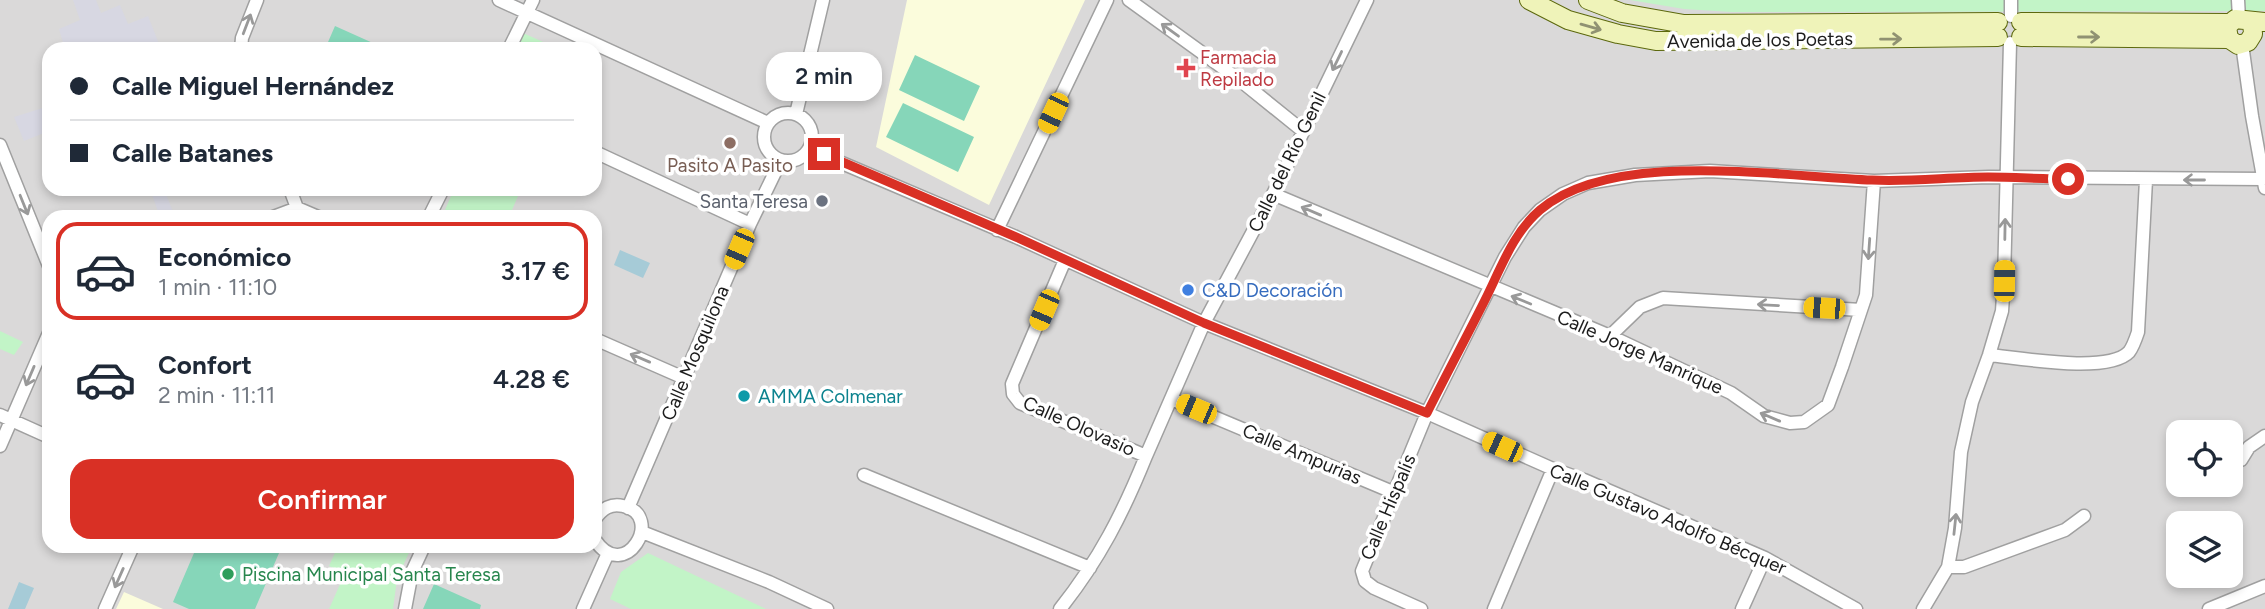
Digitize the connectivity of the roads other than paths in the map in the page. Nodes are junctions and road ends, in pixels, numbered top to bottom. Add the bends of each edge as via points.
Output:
1 (257, 0) edge
2 (499, 0) edge
3 (823, 0) edge
4 (1107, 0) edge
5 (1129, 0) edge
6 (1367, 0) edge
7 (1529, 0) edge
8 (1588, 0) edge
9 (530, 6) edge
10 (2010, 25) edge
11 (2246, 27) edge
12 (242, 42) edge
13 (512, 42) edge
14 (796, 114) junction
15 (768, 123) junction
16 (1303, 131) junction
17 (0, 145) edge
18 (809, 149) junction
19 (602, 155) edge
20 (780, 160) junction
21 (2006, 178) junction
22 (2146, 180) junction
23 (1874, 181) junction
24 (2264, 184) edge
25 (1273, 194) junction
26 (293, 196) edge
27 (297, 208) junction
28 (292, 210) edge
29 (302, 210) edge
30 (750, 224) junction
31 (997, 230) junction
32 (42, 249) edge
33 (1065, 260) junction
34 (1491, 287) junction
35 (1861, 310) junction
36 (1204, 323) junction
37 (1610, 337) junction
38 (602, 342) edge
39 (42, 346) edge
40 (1989, 355) junction
41 (684, 378) junction
42 (1171, 399) junction
43 (1427, 413) junction
44 (6, 418) edge
45 (42, 434) edge
46 (2265, 436) edge
47 (0, 446) edge
48 (1146, 456) junction
49 (2243, 457) edge
50 (1553, 469) junction
51 (864, 475) dead end
52 (1395, 493) junction
53 (628, 508) junction
54 (602, 512) edge
55 (2084, 516) dead end
56 (642, 532) junction
57 (602, 547) edge
58 (130, 553) edge
59 (421, 553) edge
60 (608, 553) junction
61 (1765, 558) junction
62 (1948, 567) junction
63 (1090, 568) junction
64 (2265, 586) edge
65 (105, 609) edge
66 (405, 609) edge
67 (583, 609) edge
68 (827, 609) edge
69 (1060, 609) edge
70 (1421, 609) edge
71 (1494, 609) edge
72 (1742, 609) edge
73 (1856, 609) edge
74 (1923, 609) edge
75 (2209, 609) edge

12 -> 1 street
2 - 9 street
3 - 14 street
4 - 31 street
16 -> 5 street
6 -> 16 street, Calle del Río Genil
7 -> 10 main road, Avenida de los Poetas via 1568,20 1656,41
8 - 10 main road, Avenida de los Poetas via 1622,13 1684,24
9 - 13 street
9 - 15 street
10 - 11 main road, Avenida de los Poetas
10 - 21 street
11 - 24 street
14 - 15 street via 786,112
14 - 18 street via 811,128
15 - 20 street via 765,145
16 - 25 street, Calle del Río Genil
17 -> 32 street
18 - 20 street via 792,161
18 - 31 street, Calle Gustavo Adolfo Bécquer
19 - 30 street
20 - 30 street, Calle Mosquilona
21 - 22 street, Calle Hispalis
21 - 23 street, Calle Hispalis
40 -> 21 street via 2003,301
24 -> 22 street, Calle Hispalis
22 - 40 street via 2138,332 2129,352 2113,362 2094,365
23 - 34 street, Calle Hispalis via 1710,171 1588,183 1563,194 1524,227
23 -> 35 street, Calle Jorge Manrique
34 -> 25 street, Calle Jorge Manrique
25 - 36 street, Calle del Río Genil
26 - 27 street
27 - 28 street
27 - 29 street
30 - 41 street, Calle Mosquilona
31 - 33 street, Calle Gustavo Adolfo Bécquer
33 - 36 street, Calle Gustavo Adolfo Bécquer
33 - 48 street, Calle Olovasio via 1012,384 1013,394 1020,403
37 -> 34 street, Calle Jorge Manrique
34 - 43 street, Calle Hispalis
35 -> 37 street via 1663,298 1640,307
35 -> 37 street, Calle Jorge Manrique via 1828,405 1804,422 1775,421 1701,377
36 - 42 street, Calle Olovasio
36 - 43 street, Calle Gustavo Adolfo Bécquer
41 -> 38 street
39 -> 44 street
62 -> 40 street via 1961,452
41 - 53 street, Calle Mosquilona
42 - 48 street, Calle Olovasio
42 - 52 street, Calle Ampurias
43 - 50 street, Calle Gustavo Adolfo Bécquer
43 - 52 street, Calle Hispalis
44 - 45 street
44 - 47 street
46 - 49 street
48 - 63 street via 1120,519
50 - 61 street, Calle Gustavo Adolfo Bécquer
50 - 71 street
51 - 63 street
52 - 70 street, Calle Hispalis via 1362,571 1374,588
53 - 54 street via 621,505
53 - 56 street via 639,517
55 - 62 street via 2065,530 1964,567
56 - 60 street via 630,551
56 - 68 street
57 - 60 street
58 -> 65 street
59 - 66 street
60 - 67 street
61 - 72 street
61 - 73 street, Calle Gustavo Adolfo Bécquer
62 - 74 street
63 - 69 street
64 - 75 street

